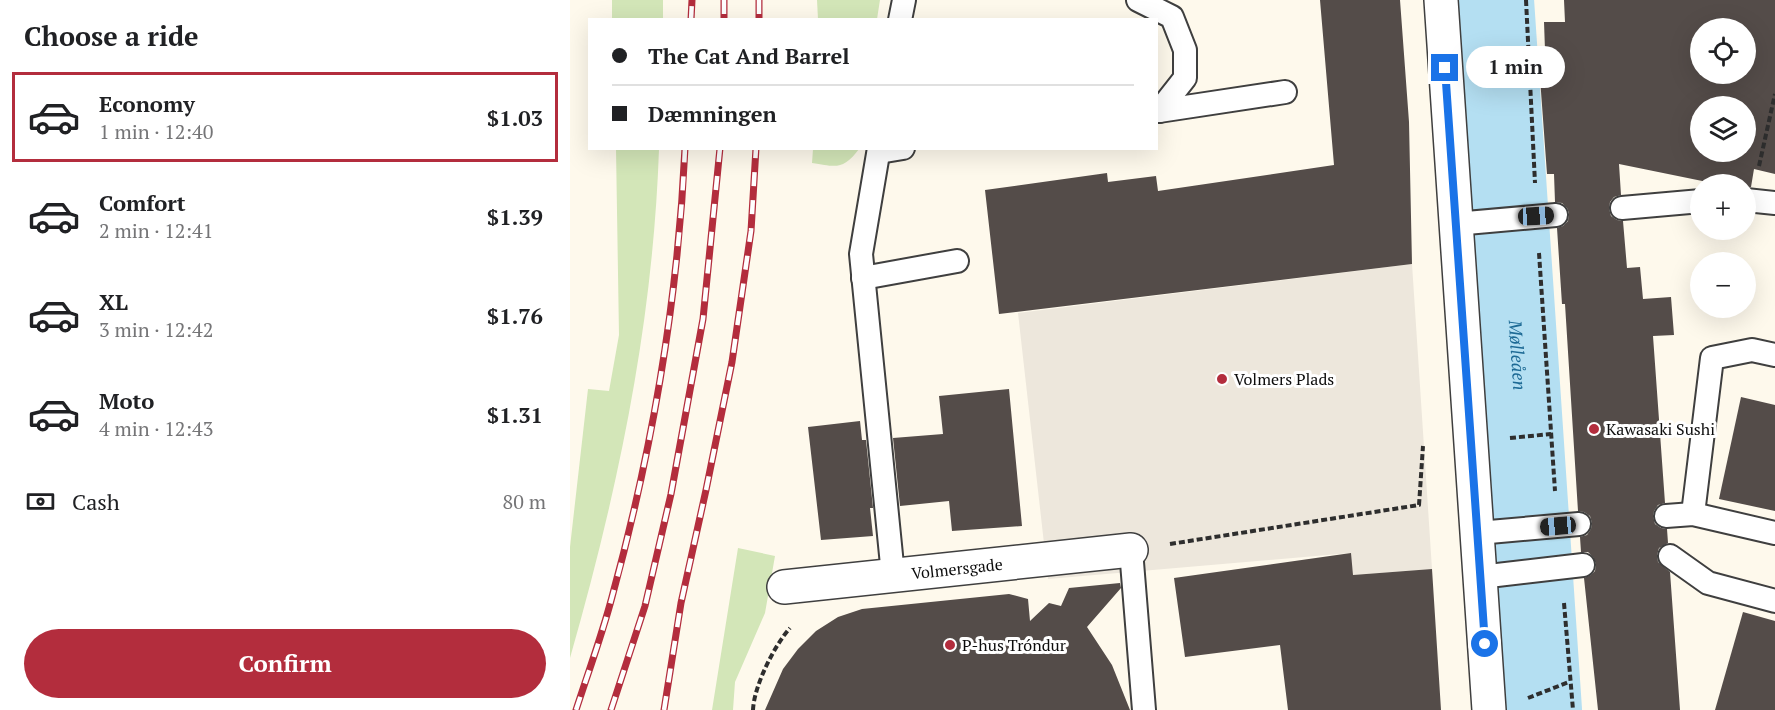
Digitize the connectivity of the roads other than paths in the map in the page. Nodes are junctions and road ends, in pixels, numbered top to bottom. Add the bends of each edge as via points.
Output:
1 (903, 0) edge
2 (1138, 0) edge
3 (1441, 0) edge
4 (900, 18) edge
5 (1285, 92) dead end
6 (1158, 111) edge
7 (879, 150) edge
8 (1756, 201) edge
9 (1690, 202) edge
10 (1775, 203) edge
11 (1622, 208) dead end
12 (1540, 216) road end
13 (1455, 224) junction
14 (957, 261) dead end
15 (863, 278) junction
16 (1775, 356) edge
17 (1693, 514) junction
18 (1666, 516) dead end
19 (1569, 525) road end
20 (1478, 533) junction
21 (1775, 533) edge
22 (1131, 550) joint
23 (1670, 556) dead end
24 (1572, 567) road end
25 (893, 575) junction
26 (1480, 577) junction
27 (784, 587) dead end
28 (1775, 601) edge
29 (1144, 710) edge
30 (1489, 710) edge

1 - 4 lane
2 - 6 lane via 1172,17 1185,50 1185,78
3 - 13 street
5 - 6 lane
7 - 15 lane via 861,254
8 - 10 lane
9 - 11 lane
12 - 13 lane
13 - 20 street
14 - 15 lane
15 - 25 lane
16 - 17 lane via 1752,350 1712,358
17 - 18 lane
17 - 21 lane
19 - 20 lane
20 - 26 street
22 - 25 street, Volmersgade
22 - 29 lane
23 - 28 lane via 1708,583
24 - 26 lane
25 - 27 street, Volmersgade
26 - 30 street

